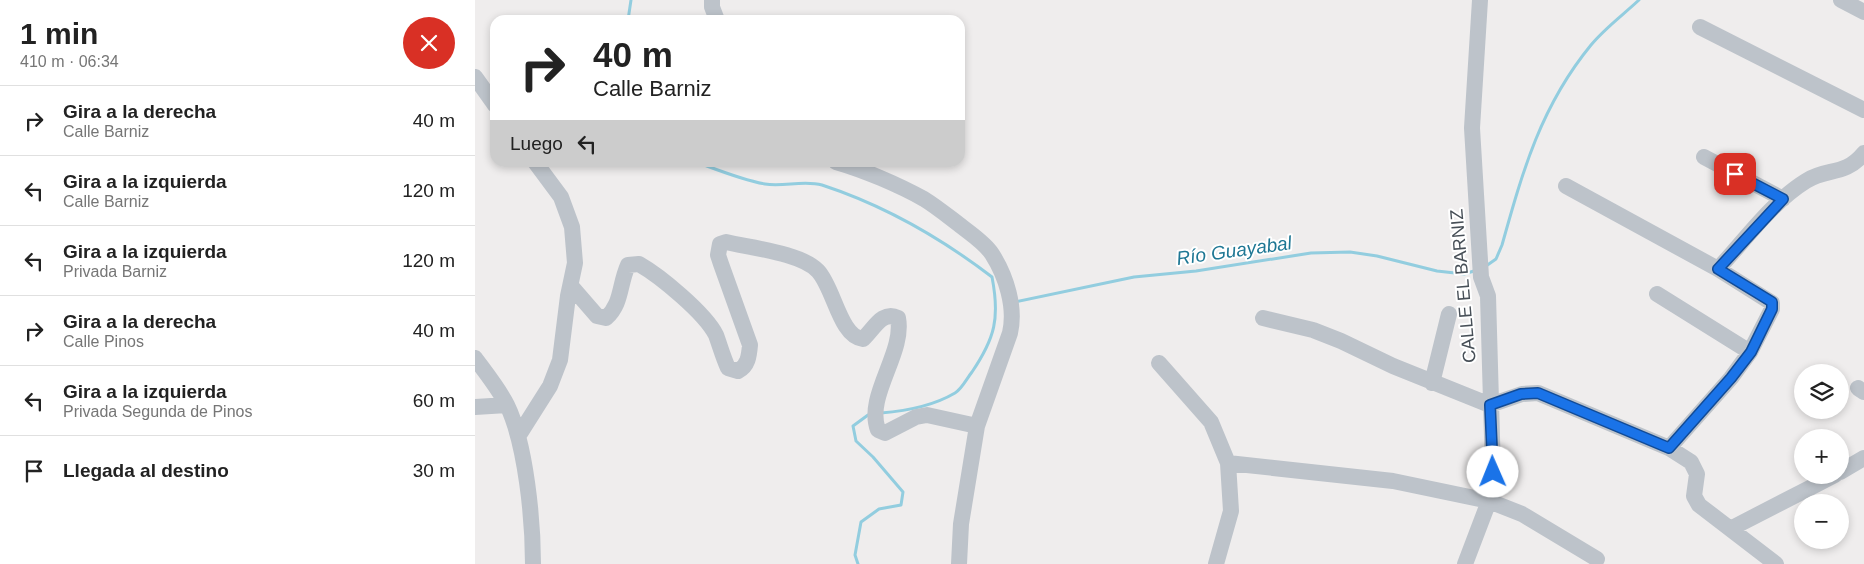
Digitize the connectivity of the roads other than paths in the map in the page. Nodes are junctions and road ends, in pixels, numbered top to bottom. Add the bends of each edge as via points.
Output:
1 (712, 0) edge
2 (1480, 0) edge
3 (1846, 1) edge
4 (1864, 12) edge
5 (715, 15) edge
6 (1700, 27) dead end
7 (475, 77) edge
8 (490, 98) edge
9 (1864, 110) edge
10 (1864, 153) edge
11 (1704, 156) dead end
12 (539, 167) edge
13 (852, 167) edge
14 (1566, 186) dead end
15 (1783, 199) junction
16 (1718, 269) junction
17 (571, 286) junction
18 (1657, 294) dead end
19 (1449, 314) dead end
20 (1263, 318) dead end
21 (1751, 352) junction
22 (475, 358) edge
23 (1159, 363) dead end
24 (1432, 383) junction
25 (507, 404) junction
26 (1490, 405) junction
27 (475, 407) edge
28 (977, 426) junction
29 (519, 435) junction
30 (1669, 448) junction
31 (1864, 458) edge
32 (1228, 463) junction
33 (1849, 467) edge
34 (1818, 484) edge
35 (1489, 501) junction
36 (1732, 528) junction
37 (1597, 559) dead end
38 (533, 564) edge
39 (959, 564) edge
40 (1216, 564) edge
41 (1465, 564) edge
42 (1775, 564) edge

1 - 5 street
2 - 26 street, CALLE EL BARNIZ via 1472,128 1481,278 1488,296
3 - 4 street
6 - 9 street
7 - 8 street
10 - 15 street via 1855,164 1806,181
11 - 15 street
12 - 17 street via 561,197 572,227 575,263
13 - 28 street via 924,199 991,252 1003,275 1013,322
14 - 16 street
15 - 16 street
16 - 21 street via 1772,302 1772,309
17 - 28 street via 597,316 606,318 620,300 622,279 628,265 639,264 653,272 700,314 715,334 728,368 737,371 749,358 750,345 718,254 720,244 727,242 804,261 827,284 848,332 855,338 863,339 884,316 892,314 898,318 898,341 878,401 875,423 878,430 885,433 927,415
17 - 29 street via 560,360 551,386
18 - 21 street
19 - 24 street
20 - 24 street via 1334,338
21 - 30 street
22 - 25 street
23 - 32 street via 1211,422
24 - 26 street
25 - 27 street
25 - 29 street
26 - 30 street via 1521,394 1538,393
26 - 35 street, CALLE EL BARNIZ via 1493,472
28 - 39 street via 961,524
29 - 38 street via 533,535
30 - 36 street via 1691,462 1697,474 1694,496 1699,505
31 - 33 street
32 - 35 street via 1393,481
32 - 40 street via 1231,511
34 - 36 street
35 - 37 street via 1522,514
35 - 41 street, CALLE EL BARNIZ
36 - 42 street

